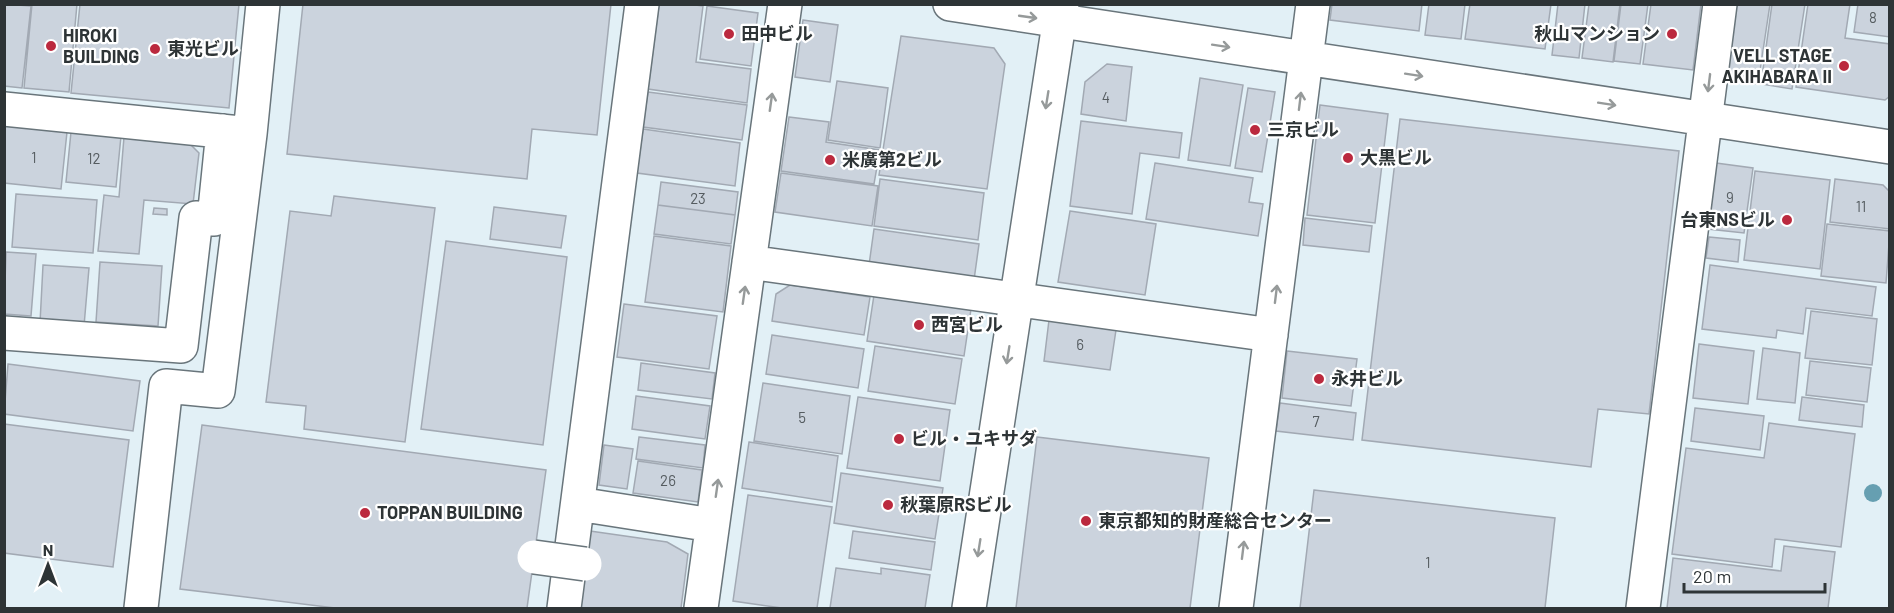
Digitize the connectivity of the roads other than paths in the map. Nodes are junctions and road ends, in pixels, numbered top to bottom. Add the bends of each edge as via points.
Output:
1 (263, 4) edge
2 (642, 4) edge
3 (784, 4) edge
4 (950, 4) edge
5 (1313, 4) edge
6 (1720, 4) edge
7 (1061, 13) edge
8 (1305, 59) junction
9 (4, 109) edge
10 (1704, 119) junction
11 (237, 132) junction
12 (1890, 147) edge
13 (749, 261) junction
14 (1017, 299) junction
15 (4, 333) edge
16 (1271, 335) junction
17 (578, 504) junction
18 (712, 525) junction
19 (534, 556) dead end
20 (585, 564) dead end
21 (141, 609) edge
22 (564, 609) edge
23 (701, 609) edge
24 (969, 609) edge
25 (1236, 609) edge
26 (1643, 609) edge

1 - 11 street
2 - 17 street
13 -> 3 street
4 -> 7 street
5 - 8 street
6 -> 10 street
7 -> 8 street
7 -> 14 street
8 -> 10 street
16 -> 8 street
9 - 11 street
10 - 12 street
10 - 26 street
11 - 15 street via 214,219 196,218 181,346
11 - 21 street via 218,391 166,386
13 - 14 street
18 -> 13 street
14 - 16 street
14 -> 24 street
25 -> 16 street
17 - 18 street
17 - 22 street
18 - 23 street
19 - 20 street, bridge

